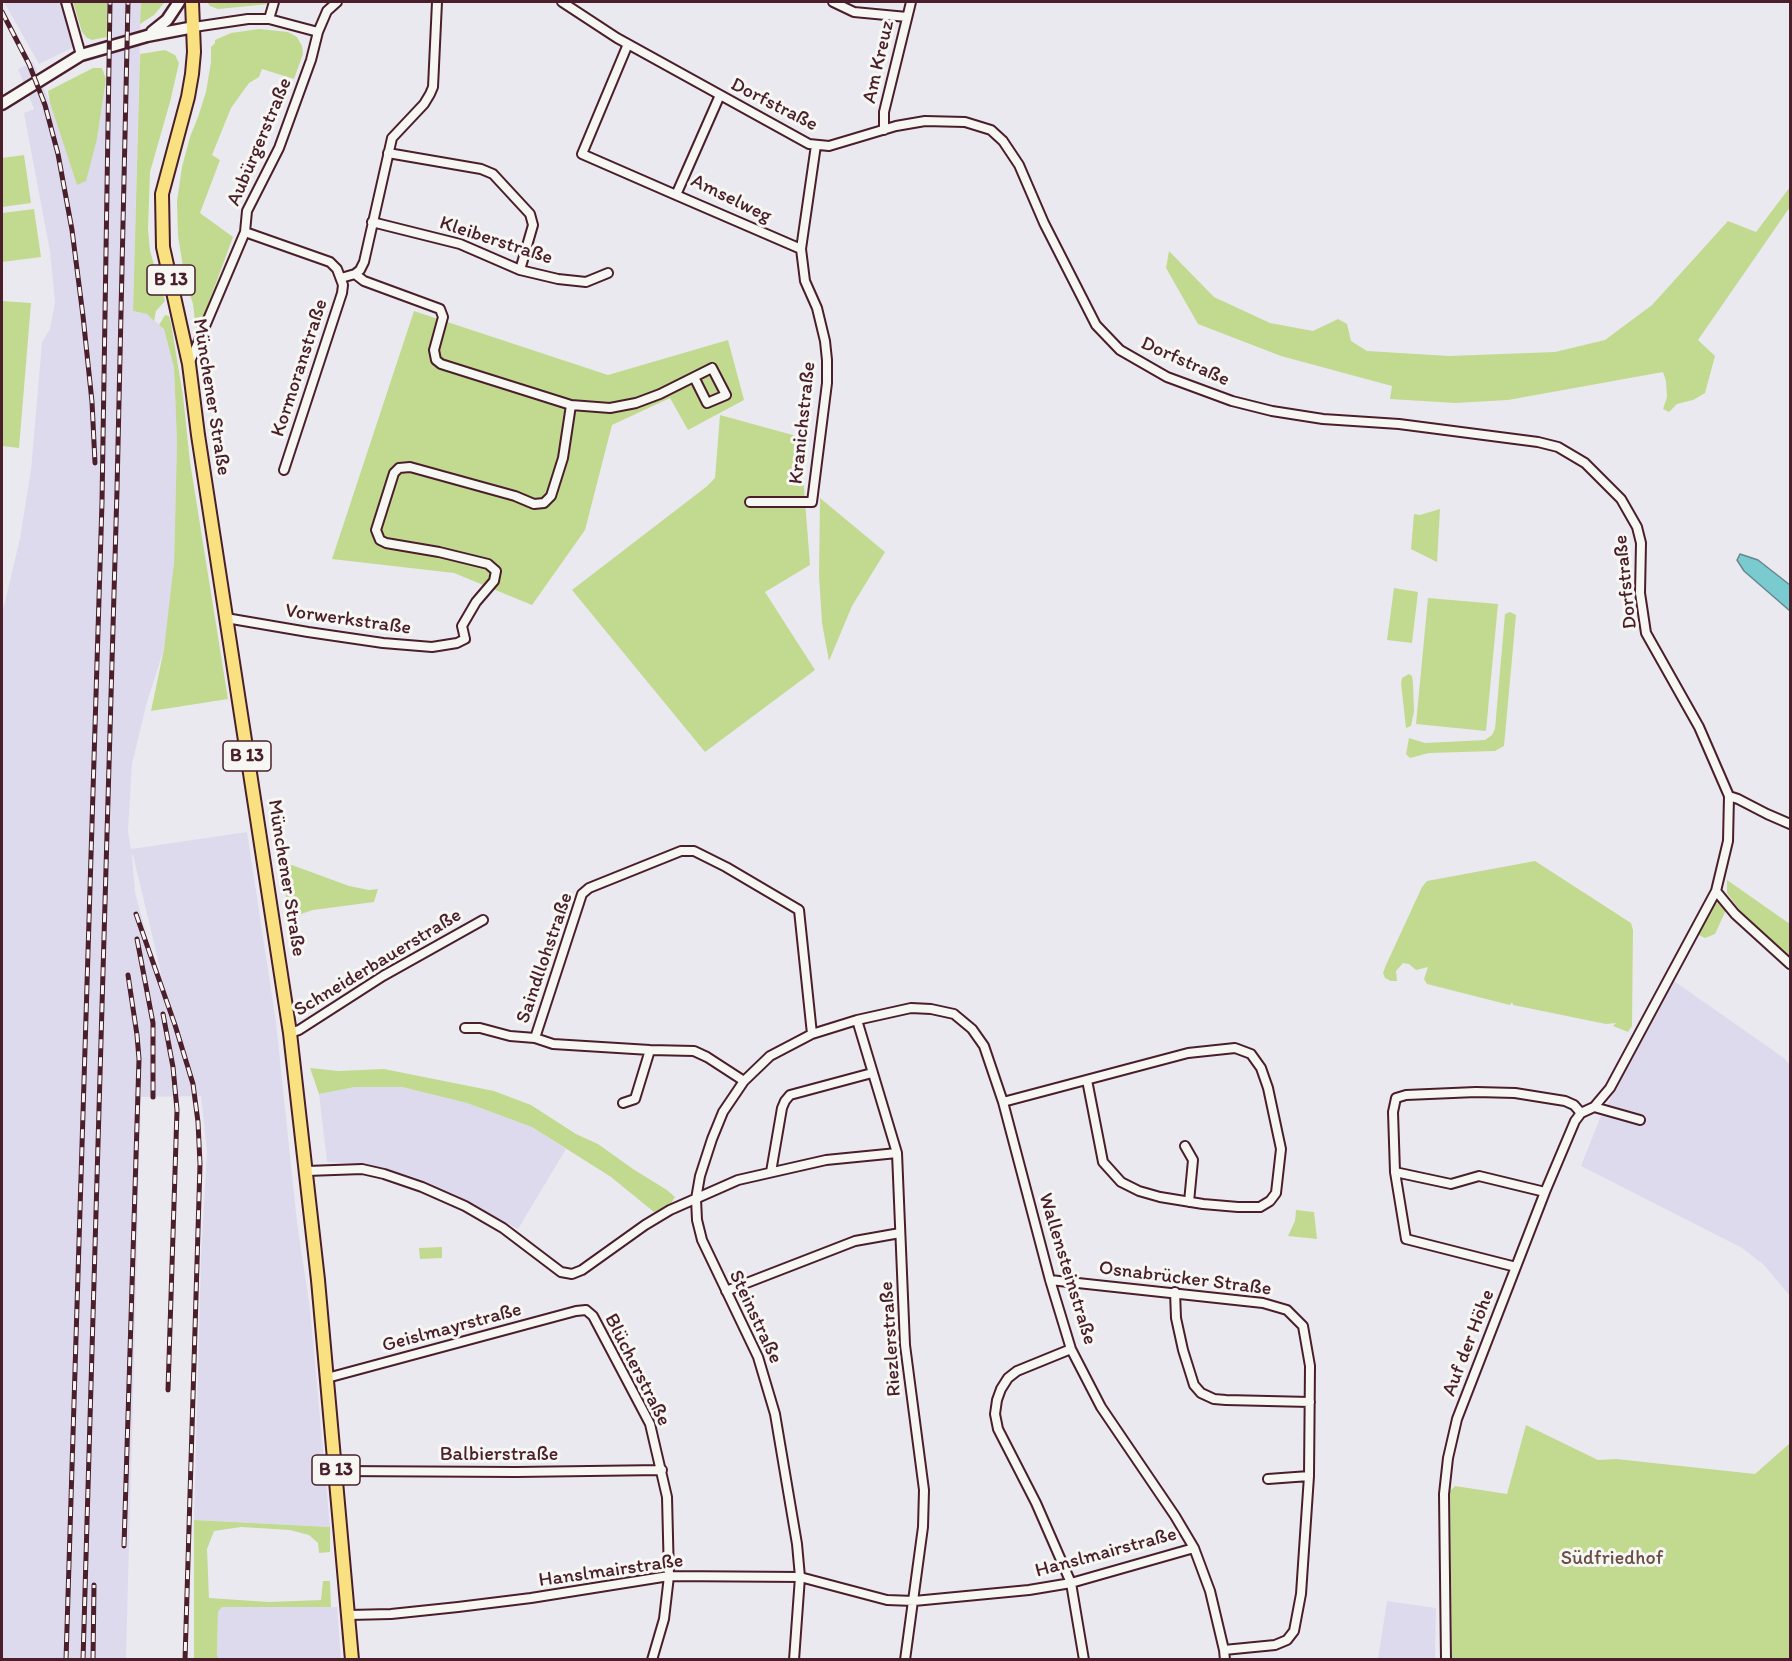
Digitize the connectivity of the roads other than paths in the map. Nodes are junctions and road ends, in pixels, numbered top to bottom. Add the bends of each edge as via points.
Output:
1 (66, 2) edge
2 (178, 2) edge
3 (192, 2) edge
4 (274, 2) edge
5 (337, 2) edge
6 (437, 2) edge
7 (833, 2) edge
8 (911, 2) edge
9 (568, 3) edge
10 (907, 17) junction
11 (269, 19) junction
12 (194, 27) junction
13 (318, 32) junction
14 (147, 36) junction
15 (628, 44) junction
16 (81, 55) junction
17 (720, 95) junction
18 (2, 104) edge
19 (884, 130) junction
20 (816, 145) junction
21 (388, 153) junction
22 (676, 195) junction
23 (372, 222) junction
24 (245, 232) junction
25 (801, 249) junction
26 (520, 270) junction
27 (608, 273) dead end
28 (355, 274) junction
29 (341, 278) junction
30 (189, 364) junction
31 (694, 377) junction
32 (571, 405) junction
33 (284, 470) dead end
34 (750, 502) dead end
35 (226, 618) junction
36 (1729, 796) junction
37 (1791, 824) edge
38 (1716, 891) junction
39 (483, 920) dead end
40 (1791, 964) edge
41 (857, 1020) junction
42 (465, 1028) dead end
43 (290, 1033) junction
44 (812, 1035) junction
45 (534, 1038) junction
46 (650, 1050) junction
47 (872, 1073) junction
48 (1087, 1080) junction
49 (744, 1081) junction
50 (1003, 1102) junction
51 (623, 1103) dead end
52 (1594, 1107) junction
53 (1581, 1113) junction
54 (1640, 1120) dead end
55 (1185, 1146) dead end
56 (897, 1153) junction
57 (307, 1171) junction
58 (771, 1172) junction
59 (1395, 1172) junction
60 (1545, 1192) junction
61 (696, 1199) junction
62 (1189, 1202) junction
63 (900, 1233) junction
64 (1516, 1267) junction
65 (1050, 1280) junction
66 (726, 1292) junction
67 (1175, 1292) junction
68 (586, 1310) joint
69 (1071, 1349) junction
70 (327, 1378) junction
71 (1310, 1402) junction
72 (662, 1470) junction
73 (336, 1472) junction
74 (1309, 1476) junction
75 (1268, 1479) dead end
76 (1194, 1548) junction
77 (669, 1576) junction
78 (800, 1578) junction
79 (1071, 1583) junction
80 (914, 1601) junction
81 (349, 1615) junction
82 (1224, 1650) junction
83 (352, 1659) edge
84 (652, 1659) edge
85 (794, 1659) edge
86 (905, 1659) edge
87 (1084, 1659) edge
88 (1225, 1659) edge
89 (1446, 1659) edge

1 - 16 street
2 - 14 main road via 167,20
3 - 12 main road, Münchener Straße / B 13
4 - 11 street
5 - 13 street, Aubürgerstraße via 327,11
6 - 21 street via 433,87 424,104 392,138
7 - 10 street via 854,12
8 - 10 street, Am Kreuz
9 - 15 street, Dorfstraße
10 - 19 street, Am Kreuz via 884,112
11 - 12 street
11 - 13 street
12 - 14 main road
12 - 30 main road, Münchener Straße / B 13 via 190,86 166,173 161,221 163,247
13 - 24 street, Aubürgerstraße via 279,148 247,211
14 - 16 main road
15 - 17 street, Dorfstraße
15 - 22 street via 582,154
16 - 18 main road
17 - 20 street, Dorfstraße
17 - 22 street, Amselweg
19 - 20 street, Dorfstraße via 836,144
19 - 36 street, Dorfstraße via 946,120 972,124 996,134 1019,165 1091,318 1120,350 1158,373 1205,392 1272,411 1538,442 1558,447 1585,463 1621,499 1637,527 1641,543 1640,593 1647,633 1699,727
20 - 25 street, Kranichstraße
21 - 23 street
21 - 26 street via 493,174 530,214 532,225
22 - 25 street, Amselweg
23 - 26 street, Kleiberstraße via 460,244
23 - 28 street via 364,262
24 - 29 street, Kormoranstraße via 324,259 337,269
24 - 30 street, Aubürgerstraße
25 - 34 street, Kranichstraße via 805,281 817,308 827,360 812,502
26 - 27 street, Kleiberstraße via 586,282
28 - 29 street
28 - 32 street via 364,281 440,309 443,318 434,350 441,364
29 - 33 street, Kormoranstraße via 342,293
30 - 35 main road, Münchener Straße / B 13
31 - 31 street via 712,368 726,395 707,403
31 - 32 street via 636,403 610,408
32 - 35 street, Vorwerkstraße via 561,466 551,496 544,503 534,504 410,467 399,468 392,476 376,530 380,540 488,564 496,571 495,579 462,626 465,639 440,647 413,646
35 - 43 main road, Münchener Straße / B 13
36 - 37 street
36 - 38 street via 1728,842
38 - 40 street via 1735,914
38 - 52 street via 1610,1088
39 - 43 street, Schneiderbauerstraße
41 - 44 street, Wallensteinstraße
41 - 47 street, Riezlerstraße
41 - 50 street, Wallensteinstraße via 911,1008 954,1014 984,1046
42 - 45 street
43 - 57 main road, Münchener Straße / B 13
44 - 45 street, Saindllohstraße via 799,910 726,867 694,851 681,851 582,894
44 - 49 street, Steinstraße via 770,1056
45 - 46 street via 553,1044
46 - 49 street via 694,1051
46 - 51 street via 635,1099
47 - 56 street, Riezlerstraße
47 - 58 street via 790,1095 783,1108
48 - 50 street
48 - 62 street via 1103,1162 1121,1182 1139,1191
48 - 62 street via 1188,1053 1235,1048 1251,1054 1268,1088 1281,1149 1276,1192 1260,1207
49 - 61 street, Steinstraße via 711,1138
50 - 65 street, Wallensteinstraße
52 - 53 street
52 - 54 street
53 - 59 street via 1565,1101 1515,1093 1464,1092 1396,1098
53 - 60 street, Auf der Höhe
55 - 62 street via 1193,1160
56 - 58 street via 826,1160
56 - 63 street, Riezlerstraße
57 - 61 street via 362,1169 422,1187 503,1228 561,1272 572,1274 645,1225
57 - 70 main road, Münchener Straße / B 13
58 - 61 street via 738,1180
59 - 60 street via 1451,1184 1479,1176
59 - 64 street via 1406,1239
60 - 64 street, Auf der Höhe
61 - 66 street, Steinstraße via 702,1240
63 - 66 street via 855,1241
63 - 80 street, Riezlerstraße via 905,1345 924,1490
64 - 89 street, Auf der Höhe via 1457,1419 1448,1458 1444,1515
65 - 67 street, Osnabrücker Straße
65 - 69 street, Wallensteinstraße
66 - 78 street, Steinstraße via 758,1357 776,1414
67 - 71 street, Osnabrücker Straße via 1263,1303 1287,1310 1303,1326 1310,1366
67 - 71 street via 1183,1350 1194,1385 1201,1393 1226,1400
68 - 70 street, Geislmayrstraße
68 - 72 street, Blücherstraße via 593,1316 650,1424
69 - 76 street, Wallensteinstraße via 1101,1407
69 - 79 street via 1008,1378 995,1414 998,1429
70 - 73 main road, Münchener Straße / B 13
71 - 74 street, Osnabrücker Straße
72 - 73 street, Balbierstraße
72 - 77 street, Blücherstraße via 667,1497
73 - 81 main road, Münchener Straße / B 13
74 - 75 street
74 - 82 street, Osnabrücker Straße via 1301,1594 1294,1631 1287,1640 1275,1645
76 - 79 street, Hanslmairstraße
76 - 82 street, Wallensteinstraße via 1210,1591
77 - 78 street, Hanslmairstraße
77 - 81 street, Hanslmairstraße via 467,1606
77 - 84 street, Blücherstraße via 664,1619
78 - 80 street, Hanslmairstraße via 887,1600
78 - 85 street, Steinstraße
79 - 80 street, Hanslmairstraße
79 - 87 street
80 - 86 street, Riezlerstraße
81 - 83 main road, Münchener Straße / B 13
82 - 88 street, Wallensteinstraße

